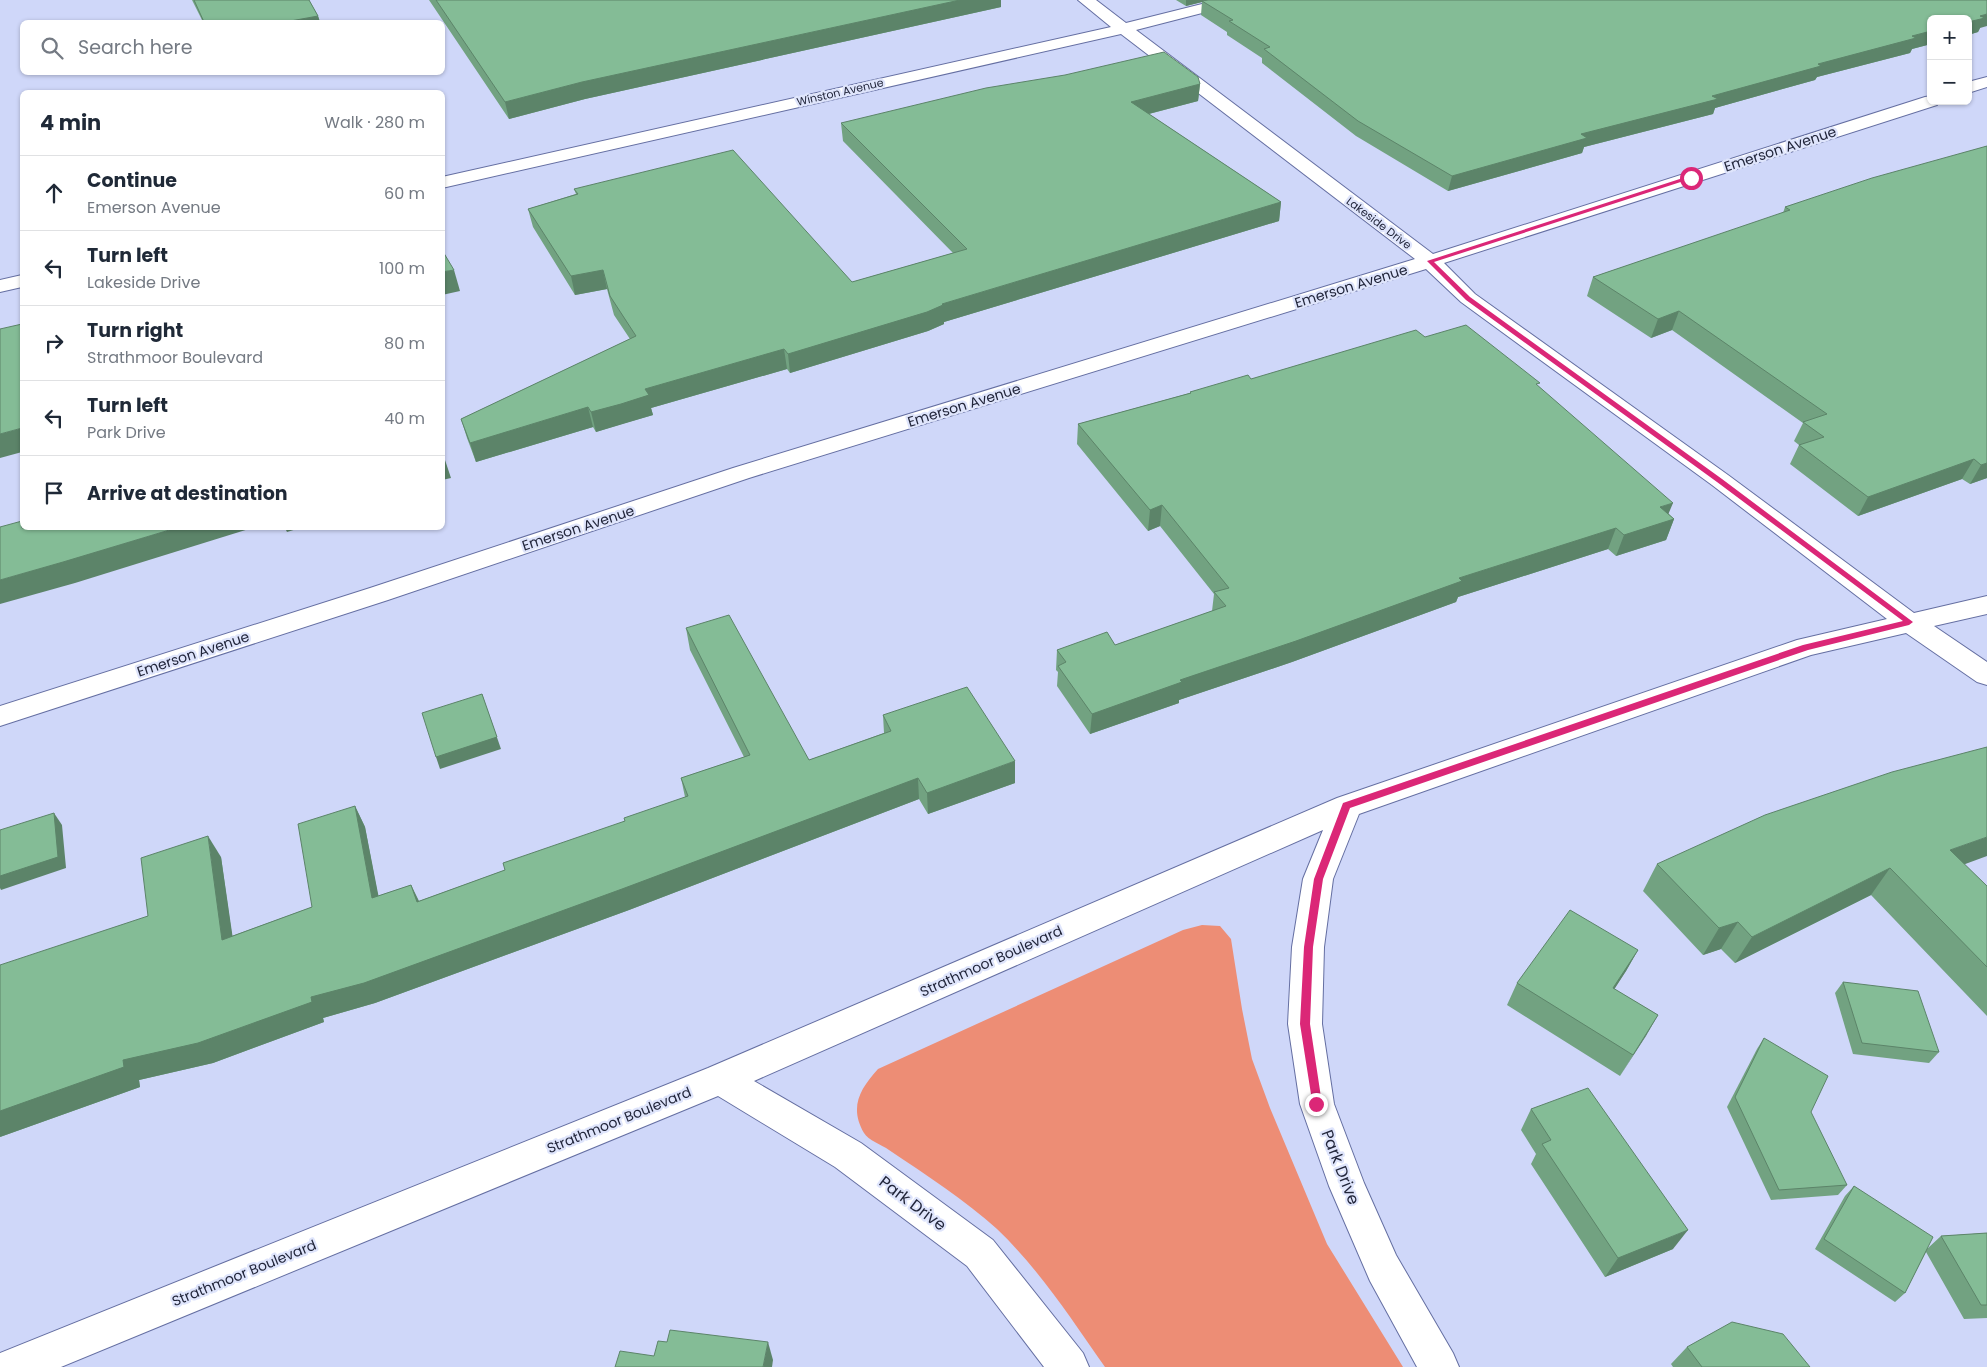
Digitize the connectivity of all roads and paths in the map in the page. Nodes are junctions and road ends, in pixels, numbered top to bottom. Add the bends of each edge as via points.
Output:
1 (1086, 0) edge
2 (1236, 0) edge
3 (1121, 29) junction
4 (1987, 82) edge
5 (1972, 87) edge
6 (1927, 101) edge
7 (445, 182) edge
8 (1430, 261) junction
9 (20, 281) edge
10 (0, 286) edge
11 (1987, 605) edge
12 (1909, 622) junction
13 (1987, 675) edge
14 (0, 716) edge
15 (1346, 806) junction
16 (720, 1079) junction
17 (13, 1367) edge
18 (1069, 1367) edge
19 (1439, 1367) edge

1 - 3 street, Lakeside Drive
2 - 3 street, Winston Avenue
3 - 7 street, Winston Avenue
3 - 8 street, Lakeside Drive
4 - 5 street
6 - 8 street, Emerson Avenue
8 - 12 street, Lakeside Drive via 1468,298 1720,480
8 - 14 street, Emerson Avenue via 741,474
9 - 10 street
11 - 12 street, Strathmoor Boulevard
12 - 13 street, Lakeside Drive
12 - 15 street, Strathmoor Boulevard via 1806,647
15 - 16 street, Strathmoor Boulevard
15 - 19 street, Park Drive via 1318,879 1308,947 1305,1024 1316,1104 1383,1268
16 - 17 street, Strathmoor Boulevard
16 - 18 street, Park Drive via 848,1155 980,1253

